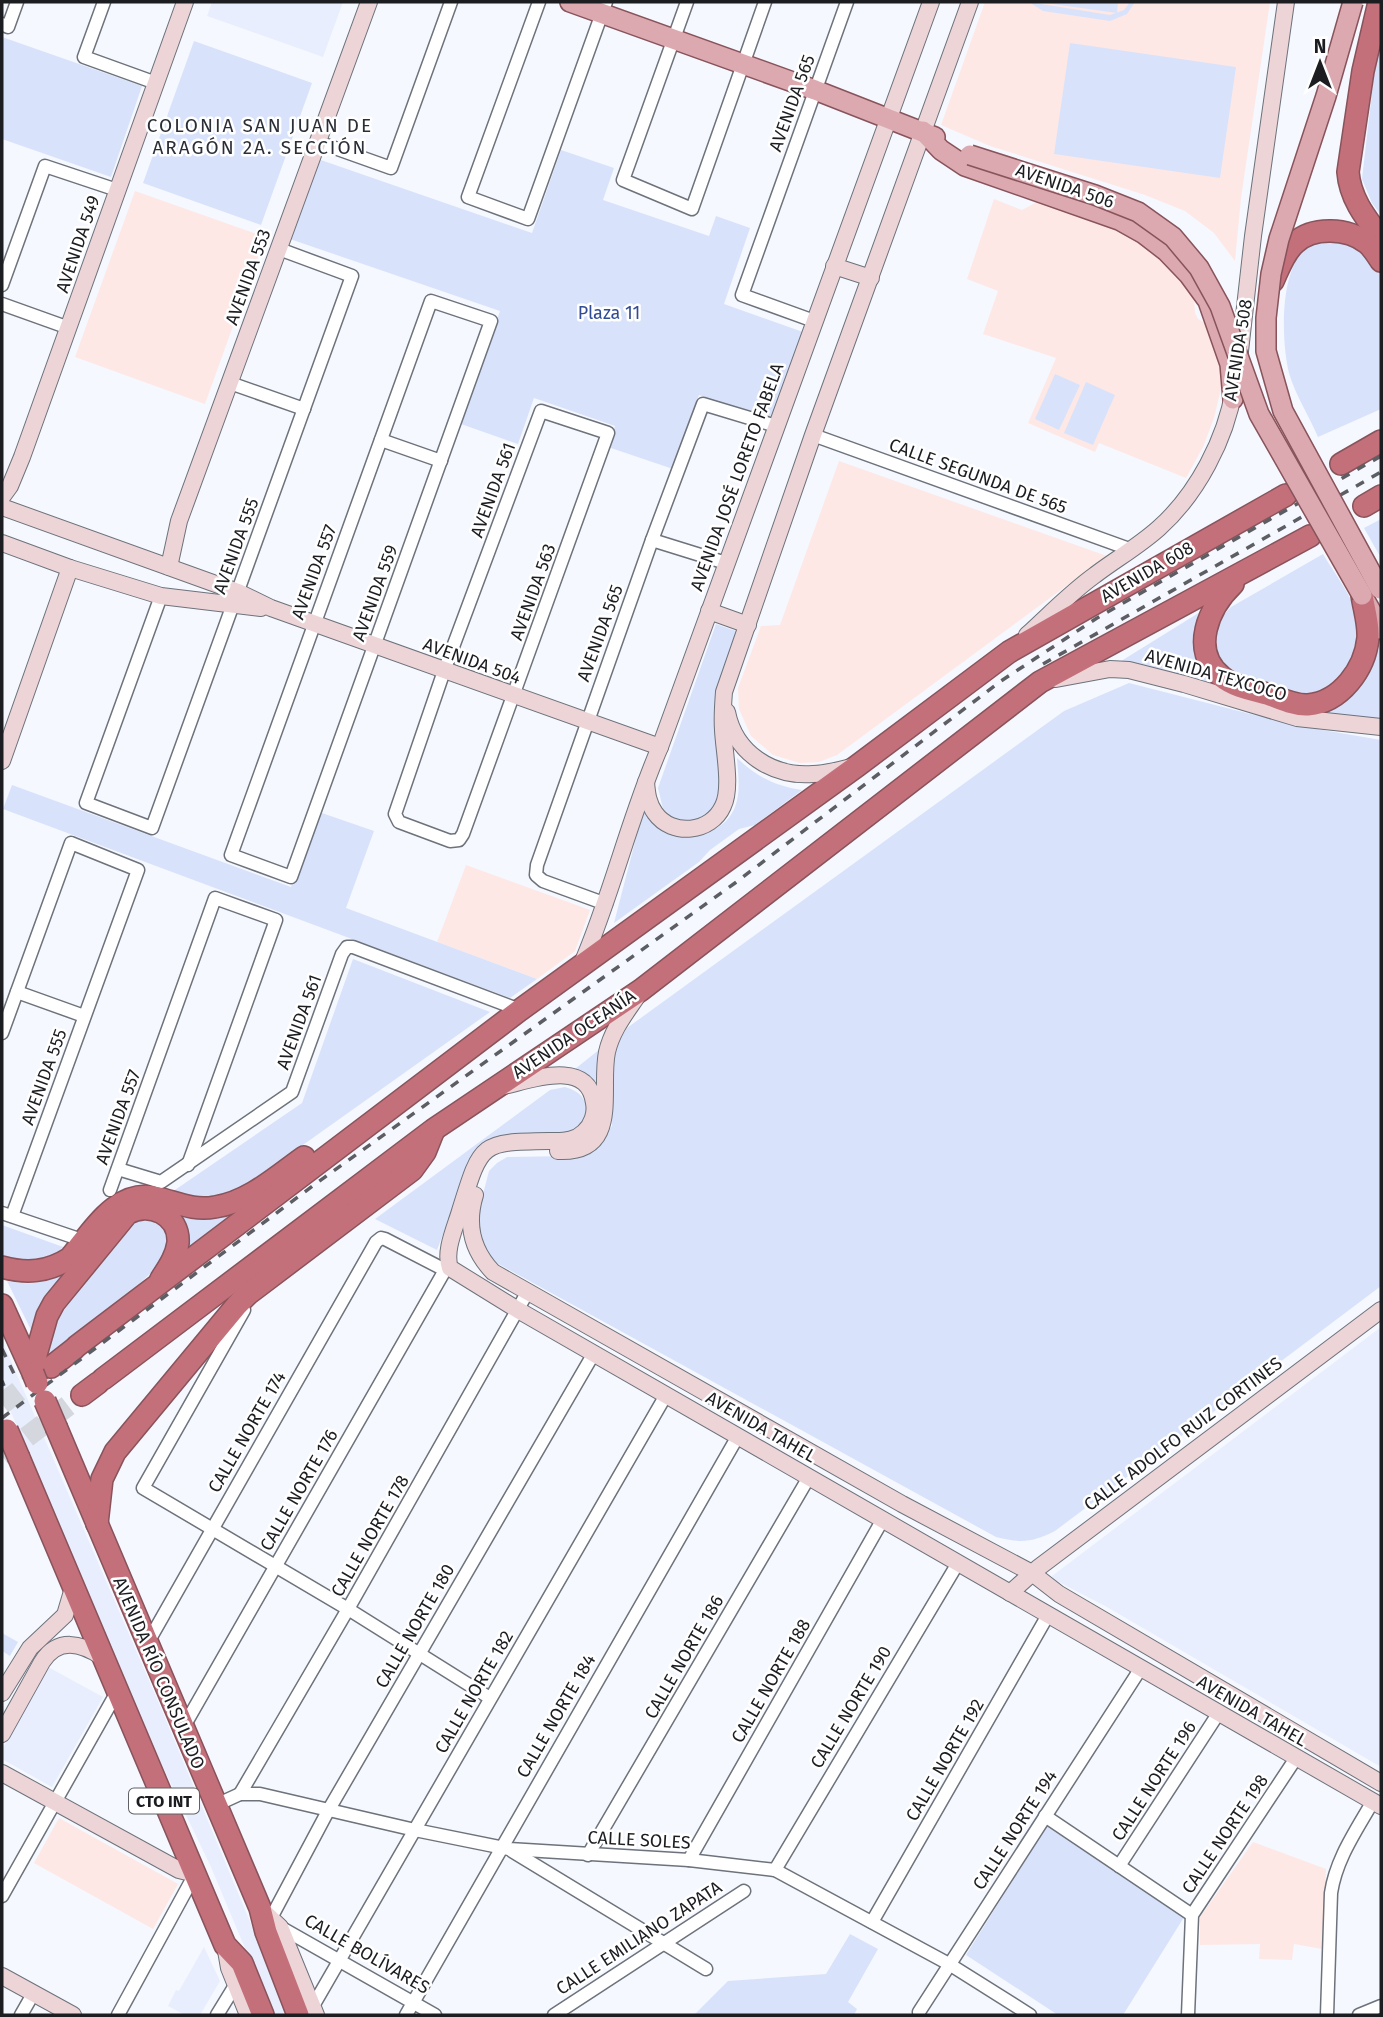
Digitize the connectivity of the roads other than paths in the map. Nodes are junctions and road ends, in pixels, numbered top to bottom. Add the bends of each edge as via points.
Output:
1 (17, 2) edge
2 (104, 2) edge
3 (185, 2) edge
4 (369, 2) edge
5 (451, 2) edge
6 (539, 2) edge
7 (570, 2) edge
8 (688, 2) edge
9 (765, 2) edge
10 (847, 2) edge
11 (930, 2) edge
12 (971, 2) edge
13 (1286, 2) edge
14 (1353, 2) edge
15 (1379, 2) edge
16 (604, 7) edge
17 (5, 25) edge
18 (674, 39) junction
19 (742, 64) junction
20 (156, 83) junction
21 (815, 90) junction
22 (889, 118) junction
23 (923, 131) junction
24 (318, 142) junction
25 (117, 190) junction
26 (1374, 240) edge
27 (279, 249) junction
28 (1381, 261) edge
29 (834, 266) junction
30 (871, 278) junction
31 (2, 285) edge
32 (1269, 289) junction
33 (2, 304) edge
34 (491, 321) joint
35 (814, 321) junction
36 (69, 328) junction
37 (230, 383) junction
38 (1233, 399) junction
39 (304, 410) junction
40 (776, 426) junction
41 (608, 433) joint
42 (813, 435) junction
43 (381, 440) junction
44 (1381, 441) edge
45 (441, 461) junction
46 (1341, 464) dead end
47 (1286, 495) dead end
48 (2, 497) edge
49 (2, 507) edge
50 (1310, 536) dead end
51 (652, 540) junction
52 (2, 543) edge
53 (1132, 550) junction
54 (726, 563) junction
55 (169, 566) junction
56 (70, 568) junction
57 (1251, 569) junction
58 (1376, 591) edge
59 (161, 596) junction
60 (235, 599) junction
61 (709, 611) junction
62 (315, 623) junction
63 (748, 625) junction
64 (1381, 629) edge
65 (374, 646) junction
66 (1009, 652) junction
67 (444, 671) junction
68 (1040, 682) junction
69 (724, 692) junction
70 (514, 696) junction
71 (587, 722) junction
72 (1381, 727) edge
73 (660, 747) junction
74 (2, 761) edge
75 (857, 766) junction
76 (646, 780) junction
77 (459, 840) joint
78 (291, 877) joint
79 (606, 904) junction
80 (581, 966) junction
81 (641, 990) junction
82 (17, 992) junction
83 (520, 1010) junction
84 (84, 1016) junction
85 (2, 1033) edge
86 (494, 1087) junction
87 (374, 1122) junction
88 (433, 1130) junction
89 (188, 1165) junction
90 (118, 1169) junction
91 (110, 1190) dead end
92 (7, 1214) edge
93 (381, 1238) joint
94 (79, 1239) dead end
95 (2, 1267) edge
96 (447, 1269) junction
97 (158, 1286) junction
98 (527, 1293) junction
99 (2, 1305) edge
100 (244, 1310) dead end
101 (517, 1310) junction
102 (1381, 1310) edge
103 (594, 1353) junction
104 (40, 1379) junction
105 (94, 1386) tunnel mouth
106 (666, 1395) junction
107 (7, 1430) dead end
108 (738, 1436) junction
109 (809, 1477) junction
110 (883, 1520) junction
111 (97, 1526) junction
112 (212, 1529) junction
113 (958, 1563) junction
114 (275, 1566) junction
115 (1031, 1573) junction
116 (72, 1588) junction
117 (1010, 1593) junction
118 (348, 1609) junction
119 (1048, 1615) junction
120 (147, 1644) junction
121 (418, 1654) junction
122 (102, 1657) junction
123 (1141, 1668) junction
124 (117, 1692) junction
125 (2, 1693) edge
126 (490, 1698) junction
127 (1218, 1714) junction
128 (183, 1728) junction
129 (2, 1734) edge
130 (1296, 1758) junction
131 (2, 1773) edge
132 (1381, 1783) edge
133 (240, 1794) junction
134 (1377, 1803) edge
135 (55, 1804) junction
136 (216, 1805) junction
137 (328, 1811) junction
138 (1045, 1816) junction
139 (415, 1830) junction
140 (505, 1849) junction
141 (588, 1855) junction
142 (689, 1860) junction
143 (1119, 1866) junction
144 (775, 1870) junction
145 (195, 1874) junction
146 (744, 1891) dead end
147 (2, 1896) edge
148 (1192, 1914) junction
149 (270, 1918) junction
150 (872, 1922) junction
151 (661, 1943) junction
152 (225, 1945) junction
153 (339, 1961) junction
154 (949, 1964) junction
155 (706, 1969) dead end
156 (2, 1976) edge
157 (236, 1984) junction
158 (33, 1994) junction
159 (413, 2003) junction
160 (1381, 2007) edge
161 (309, 2012) edge
162 (919, 2012) dead end
163 (561, 2013) edge
164 (21, 2015) edge
165 (73, 2015) edge
166 (118, 2015) edge
167 (217, 2015) edge
168 (248, 2015) edge
169 (263, 2015) edge
170 (406, 2015) edge
171 (436, 2015) edge
172 (1030, 2015) edge
173 (1188, 2015) edge
174 (1327, 2015) edge
175 (1359, 2015) edge

1 - 17 street
2 - 20 street via 84,57
3 - 20 street, AVENIDA 549
4 - 24 street, AVENIDA 553
5 - 24 street via 391,168
6 - 16 street via 468,197 528,219
7 - 16 main road, AVENIDA 506
8 - 18 street
9 - 19 street
10 - 21 street, AVENIDA 565
11 - 22 street, AVENIDA JOSÉ LORETO FABELA
12 - 23 street
13 - 38 street, AVENIDA 508
14 - 32 main road, AVENIDA 508, bridge via 1279,239
15 - 26 highway via 1348,172 1349,186
16 - 18 main road, AVENIDA 506
18 - 19 main road, AVENIDA 506
18 - 19 street via 623,180 692,209
19 - 21 main road, AVENIDA 506
20 - 25 street, AVENIDA 549
21 - 22 main road, AVENIDA 506
21 - 35 street, AVENIDA 565 via 741,295
22 - 23 main road, AVENIDA 506
22 - 29 street, AVENIDA JOSÉ LORETO FABELA
23 - 30 street
23 - 38 main road via 965,166 1119,220 1166,251 1208,301 1230,364
23 - 58 main road, AVENIDA 506, bridge via 970,155 1138,212 1173,237 1199,268 1220,306 1259,414
24 - 27 street, AVENIDA 553
25 - 31 street via 45,166
25 - 36 street, AVENIDA 549
26 - 28 highway
26 - 32 highway, bridge via 1339,231 1315,232 1296,242 1283,258
27 - 37 street, AVENIDA 553
27 - 39 street, AVENIDA 555 via 352,276
29 - 30 street
29 - 35 street, AVENIDA JOSÉ LORETO FABELA
30 - 42 street
32 - 58 main road, AVENIDA 508, bridge via 1266,351 1283,411
33 - 36 street
34 - 43 street, AVENIDA 557 via 431,301
34 - 45 street, AVENIDA 559
35 - 40 street, AVENIDA JOSÉ LORETO FABELA
36 - 48 street, AVENIDA 549 via 22,457
37 - 39 street
37 - 55 street, AVENIDA 553 via 179,521
38 - 53 street, AVENIDA 508 via 1191,493
39 - 60 street, AVENIDA 555
40 - 51 street, AVENIDA 565 via 703,404
40 - 54 street, AVENIDA JOSÉ LORETO FABELA
41 - 67 street, AVENIDA 561 via 541,411
41 - 70 street, AVENIDA 563
42 - 53 street, CALLE SEGUNDA DE 565
42 - 63 street
43 - 45 street
43 - 62 street, AVENIDA 557
44 - 46 highway
45 - 65 street, AVENIDA 559
47 - 66 highway, AVENIDA 608
49 - 55 street, AVENIDA 504
50 - 57 highway
51 - 54 street
51 - 71 street, AVENIDA 565
52 - 56 street, AVENIDA 504
53 - 66 street, AVENIDA 508 via 1077,589
54 - 61 street, AVENIDA JOSÉ LORETO FABELA
55 - 59 street, AVENIDA 553 via 171,583
55 - 60 street, AVENIDA 504
56 - 59 street, AVENIDA 504
56 - 74 street
57 - 58 highway via 1214,605 1207,621 1208,659 1221,677 1233,684 1308,705 1331,697 1355,676
57 - 68 highway
58 - 64 main road
59 - 60 street, AVENIDA 504
59 - 60 street, AVENIDA 555 via 86,803 152,828
60 - 62 street, AVENIDA 504
61 - 63 street
61 - 73 street, AVENIDA JOSÉ LORETO FABELA
62 - 65 street, AVENIDA 504
62 - 78 street, AVENIDA 557 via 231,855
63 - 69 street
65 - 67 street, AVENIDA 504
65 - 78 street, AVENIDA 559
66 - 75 highway
67 - 70 street, AVENIDA 504
67 - 77 street, AVENIDA 561 via 396,818 450,841
68 - 72 street, AVENIDA TEXCOCO via 1129,670 1297,718
68 - 81 highway, AVENIDA OCEANÍA
69 - 75 street via 736,737 750,755 769,767 813,774
69 - 76 street via 727,794 715,818 692,829 666,823 648,799
70 - 71 street, AVENIDA 504
70 - 77 street, AVENIDA 563
71 - 73 street, AVENIDA 504
71 - 79 street, AVENIDA 565 via 536,875
73 - 76 street, AVENIDA JOSÉ LORETO FABELA
75 - 80 highway
76 - 79 street, AVENIDA JOSÉ LORETO FABELA
79 - 80 street, AVENIDA JOSÉ LORETO FABELA
80 - 83 highway
81 - 86 highway, AVENIDA OCEANÍA
81 - 98 street, AVENIDA TAHEL via 613,1034 607,1053 605,1120 600,1132 591,1142 566,1152 503,1151 483,1169 471,1213 475,1246 493,1272
82 - 84 street
82 - 84 street, AVENIDA 555 via 71,844 138,870
82 - 85 street
83 - 87 highway
83 - 89 street, AVENIDA 561 via 347,947 292,1092
84 - 92 street, AVENIDA 555
86 - 88 highway, AVENIDA OCEANÍA
86 - 96 street via 566,1075 586,1085 595,1105 594,1115 590,1126 573,1139 501,1143 481,1154 474,1165
87 - 95 highway via 319,1147 230,1204 194,1208 151,1197 128,1199 111,1210 61,1263 32,1272
87 - 97 highway
88 - 105 highway, AVENIDA OCEANÍA
88 - 111 highway via 412,1170 237,1304 116,1452 102,1479
89 - 90 street, AVENIDA 561 via 158,1182
89 - 90 street, AVENIDA 557 via 276,920 215,898
90 - 91 street, AVENIDA 557
92 - 94 street
93 - 96 street, AVENIDA TAHEL
93 - 112 street, CALLE NORTE 174
96 - 101 street, AVENIDA TAHEL
96 - 114 street, CALLE NORTE 176
97 - 104 highway
97 - 104 highway via 174,1257 177,1232 161,1212 140,1208 127,1214 54,1303 47,1316
98 - 101 street, CALLE NORTE 178
98 - 115 street, AVENIDA TAHEL
99 - 104 highway, AVENIDA RÍO CONSULADO / CTO INT
100 - 112 street via 143,1488
101 - 103 street, AVENIDA TAHEL
101 - 118 street, CALLE NORTE 178
102 - 115 street, CALLE ADOLFO RUIZ CORTINES
103 - 106 street, AVENIDA TAHEL
103 - 121 street, CALLE NORTE 180
104 - 111 highway, AVENIDA RÍO CONSULADO / CTO INT, bridge
106 - 108 street, AVENIDA TAHEL
106 - 126 street, CALLE NORTE 182
107 - 116 highway, CTO INT, bridge
108 - 109 street, AVENIDA TAHEL
108 - 140 street, CALLE NORTE 184
109 - 110 street, AVENIDA TAHEL
109 - 141 street, CALLE NORTE 186
110 - 113 street, AVENIDA TAHEL
110 - 142 street, CALLE NORTE 188
111 - 120 highway, AVENIDA RÍO CONSULADO / CTO INT
112 - 114 street
112 - 120 street, CALLE NORTE 174
113 - 117 street, AVENIDA TAHEL
113 - 144 street, CALLE NORTE 190
114 - 118 street
114 - 128 street, CALLE NORTE 176
115 - 117 street, CALLE ADOLFO RUIZ CORTINES
115 - 132 street, AVENIDA TAHEL via 1092,1614
116 - 122 highway, CTO INT
116 - 125 street via 65,1615 30,1648
117 - 119 street, AVENIDA TAHEL
118 - 121 street
118 - 133 street, CALLE NORTE 178
119 - 123 street, AVENIDA TAHEL
119 - 150 street, CALLE NORTE 192
120 - 128 highway, AVENIDA RÍO CONSULADO / CTO INT
121 - 126 street
121 - 137 street, CALLE NORTE 180
122 - 124 highway, CTO INT
122 - 129 street via 72,1644 49,1652
123 - 127 street, AVENIDA TAHEL
123 - 138 street, CALLE NORTE 194
124 - 135 street
124 - 145 highway, CTO INT
126 - 139 street, CALLE NORTE 182
127 - 130 street, AVENIDA TAHEL
127 - 143 street, CALLE NORTE 196
128 - 136 highway, AVENIDA RÍO CONSULADO / CTO INT
130 - 134 street, AVENIDA TAHEL
130 - 148 street, CALLE NORTE 198
131 - 135 street
133 - 136 street
133 - 137 street, CALLE SOLES via 261,1794
134 - 174 street via 1334,1874
135 - 145 street via 179,1870
135 - 147 street
136 - 149 highway, AVENIDA RÍO CONSULADO / CTO INT
137 - 139 street, CALLE SOLES
137 - 149 street, CALLE NORTE 180
138 - 143 street
138 - 154 street, CALLE NORTE 194
139 - 140 street, CALLE SOLES
139 - 153 street, CALLE NORTE 182
140 - 141 street, CALLE SOLES
140 - 151 street
140 - 159 street, CALLE NORTE 184
141 - 142 street, CALLE SOLES
142 - 144 street, CALLE SOLES
143 - 148 street
144 - 150 street, CALLE SOLES
145 - 152 highway, CTO INT
145 - 166 street
146 - 151 street, CALLE EMILIANO ZAPATA
148 - 173 street, CALLE NORTE 198
149 - 153 street, CALLE BOLÍVARES
149 - 161 highway, CTO INT via 265,1932
150 - 154 street, CALLE SOLES
151 - 155 street
151 - 163 street, CALLE EMILIANO ZAPATA
152 - 157 street, CTO INT
152 - 169 highway, CTO INT via 242,1963
153 - 159 street, CALLE BOLÍVARES
153 - 161 street, CALLE NORTE 182
154 - 162 street, CALLE NORTE 194
154 - 172 street, CALLE SOLES
156 - 158 street
157 - 167 street
157 - 168 street, CTO INT
158 - 164 street
158 - 165 street
159 - 170 street, CALLE NORTE 184
159 - 171 street, CALLE BOLÍVARES
160 - 175 street

